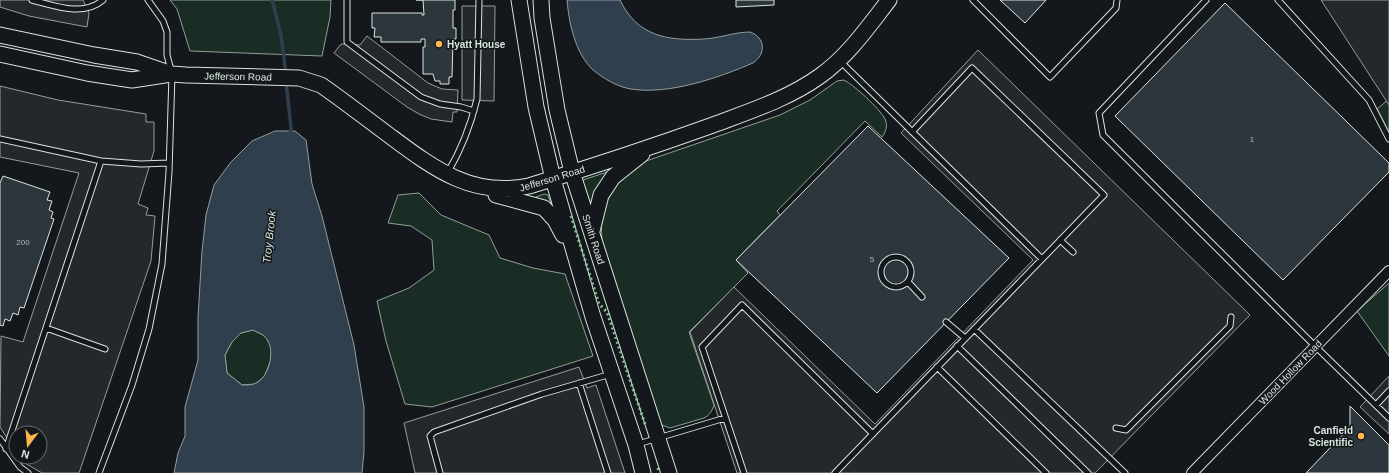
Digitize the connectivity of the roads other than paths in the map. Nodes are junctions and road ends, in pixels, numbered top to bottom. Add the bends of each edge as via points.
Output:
1 (32, 0) edge
2 (103, 0) edge
3 (148, 0) edge
4 (347, 0) edge
5 (519, 0) edge
6 (541, 0) edge
7 (889, 0) edge
8 (973, 0) edge
9 (1117, 0) edge
10 (1206, 0) edge
11 (1278, 0) edge
12 (478, 1) edge
13 (0, 35) edge
14 (0, 54) edge
15 (840, 60) junction
16 (172, 74) junction
17 (474, 111) junction
18 (912, 132) junction
19 (0, 139) edge
20 (1389, 139) edge
21 (650, 148) junction
22 (101, 161) junction
23 (169, 163) junction
24 (572, 172) junction
25 (447, 175) junction
26 (553, 179) junction
27 (462, 181) junction
28 (592, 232) junction
29 (1060, 240) junction
30 (1073, 252) dead end
31 (576, 258) junction
32 (1042, 259) junction
33 (1389, 271) edge
34 (908, 282) junction
35 (922, 297) dead end
36 (1231, 317) dead end
37 (946, 322) dead end
38 (46, 328) junction
39 (974, 329) junction
40 (965, 338) junction
41 (957, 346) junction
42 (1315, 346) junction
43 (105, 349) dead end
44 (937, 367) junction
45 (612, 374) junction
46 (579, 383) junction
47 (1389, 391) edge
48 (1376, 405) junction
49 (726, 418) junction
50 (1389, 418) edge
51 (1116, 428) dead end
52 (873, 434) junction
53 (658, 438) junction
54 (0, 440) edge
55 (636, 445) junction
56 (6, 449) junction
57 (28, 473) edge
58 (99, 473) edge
59 (440, 473) edge
60 (608, 473) edge
61 (643, 473) edge
62 (669, 473) edge
63 (744, 473) edge
64 (835, 473) edge
65 (1046, 473) edge
66 (1088, 473) edge
67 (1125, 473) edge
68 (1192, 473) edge

1 - 2 lane via 71,9 87,9
3 - 16 lane via 163,21 167,32 167,55
4 - 17 lane via 347,42 422,97 440,104
5 - 26 street via 536,107
6 - 24 street, Smith Road via 557,110
7 - 15 street, Jefferson Road
8 - 9 lane via 1050,77 1116,8
10 - 42 lane via 1099,113 1103,135
11 - 20 lane via 1369,100
12 - 17 lane via 477,99
13 - 16 street, Jefferson Road via 86,54 137,62
14 - 16 street, Jefferson Road via 132,80
15 - 18 lane
15 - 21 street, Jefferson Road via 822,76 781,100
16 - 23 lane
16 - 25 street, Jefferson Road via 299,78 321,85
17 - 25 lane
18 - 29 lane via 972,68 1104,195
18 - 32 lane
19 - 22 lane
21 - 24 street, Jefferson Road
21 - 28 street via 613,177 601,195
22 - 23 lane
22 - 38 lane
23 - 58 lane via 162,264 149,328 132,385
24 - 26 street, Jefferson Road
24 - 28 street, Smith Road
25 - 27 street, Jefferson Road
26 - 27 street, Jefferson Road via 513,190 483,187
26 - 31 street
27 - 31 street via 476,189 544,208 555,220
28 - 53 street, Smith Road
29 - 30 lane
29 - 32 lane
31 - 45 street
32 - 39 lane
33 - 42 street, Wood Hollow Road
34 - 34 lane via 899,287 889,285 882,278 883,263 896,256 906,260 912,273
34 - 35 lane
36 - 51 lane via 1230,326 1126,430
37 - 40 lane
38 - 43 lane
38 - 56 lane
39 - 40 lane
39 - 67 lane
40 - 41 lane
41 - 44 lane
41 - 66 lane
42 - 48 lane
42 - 68 street, Wood Hollow Road
44 - 52 lane
44 - 65 lane
45 - 46 lane
45 - 55 street
46 - 59 lane via 434,432 430,436
46 - 60 lane
47 - 48 lane
48 - 50 lane
49 - 52 lane via 702,347 742,305
49 - 53 lane
49 - 63 lane
52 - 64 lane
53 - 55 lane
53 - 62 street, Smith Road
54 - 56 lane
55 - 61 street
56 - 57 lane

